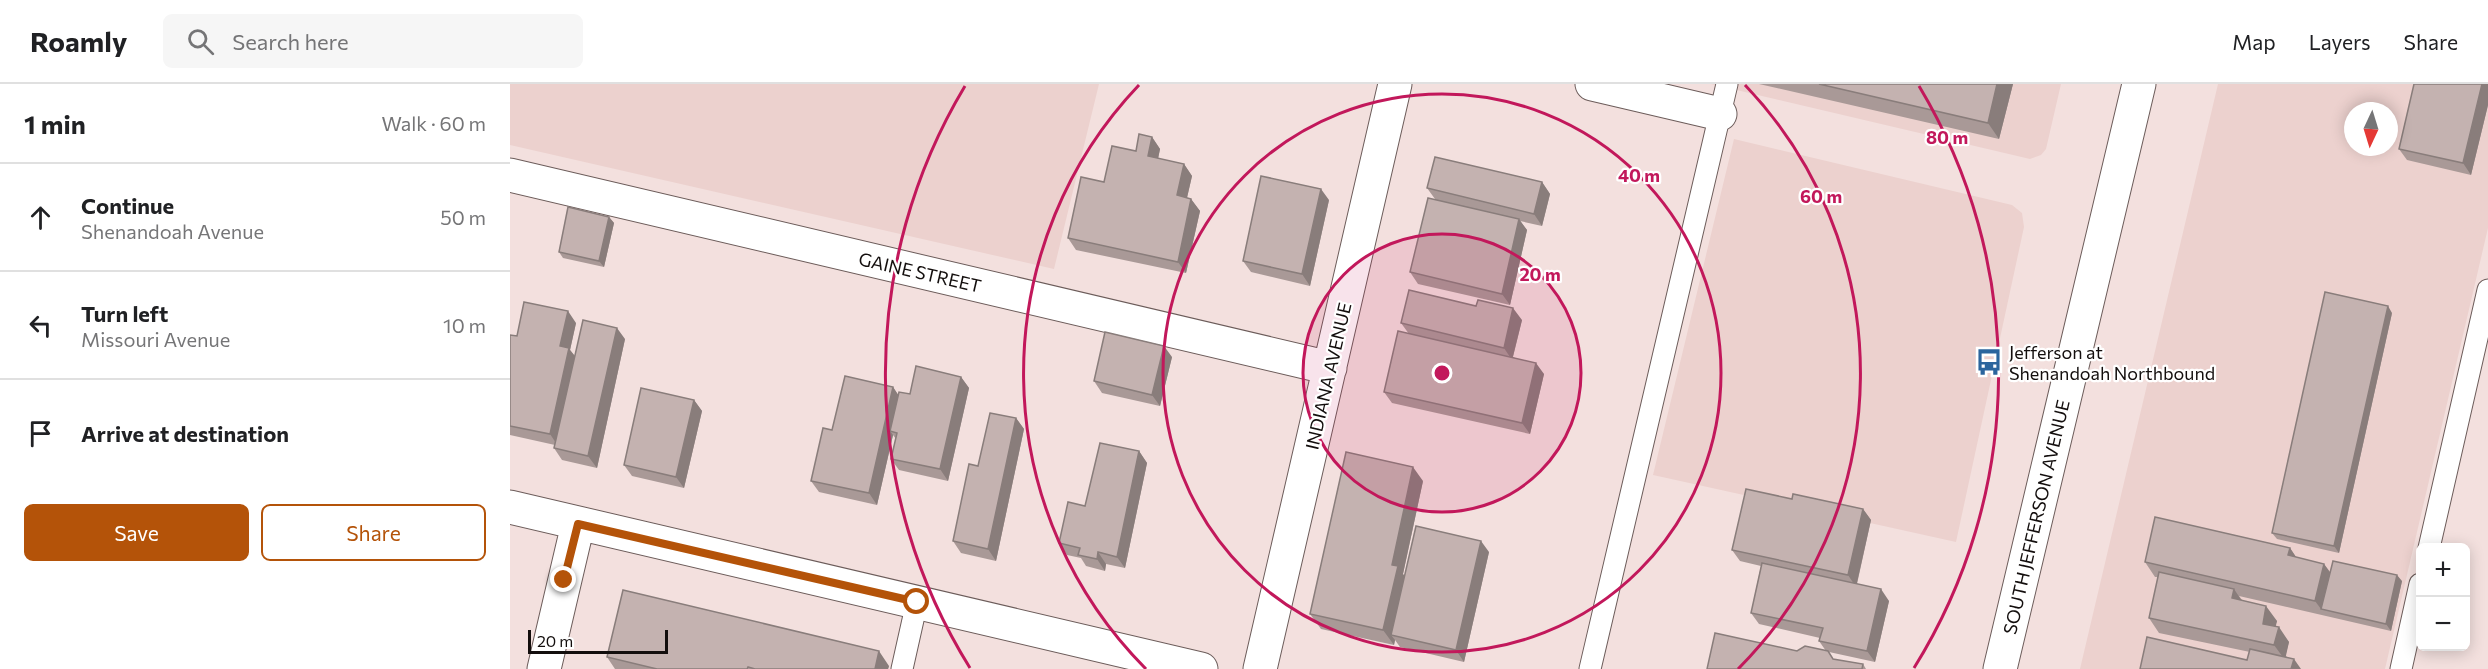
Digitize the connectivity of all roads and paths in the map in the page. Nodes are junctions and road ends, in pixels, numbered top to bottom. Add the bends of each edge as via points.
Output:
1 (1395, 84) edge
2 (1592, 84) edge
3 (2139, 84) edge
4 (1724, 99) edge
5 (510, 175) edge
6 (2488, 290) edge
7 (1330, 368) junction
8 (510, 507) edge
9 (578, 524) junction
10 (2430, 543) edge
11 (2418, 597) edge
12 (917, 602) junction
13 (544, 669) edge
14 (902, 669) edge
15 (1201, 669) edge
16 (1260, 669) edge
17 (1590, 669) edge
18 (2000, 669) edge
19 (2401, 669) edge

1 - 7 street, INDIANA AVENUE
2 - 4 street
3 - 18 street, SOUTH JEFFERSON AVENUE
4 - 17 lane
5 - 7 street, GAINE STREET
6 - 10 lane
7 - 16 street, INDIANA AVENUE
8 - 9 street
9 - 12 street
9 - 13 street
11 - 19 lane
12 - 14 lane
12 - 15 street

